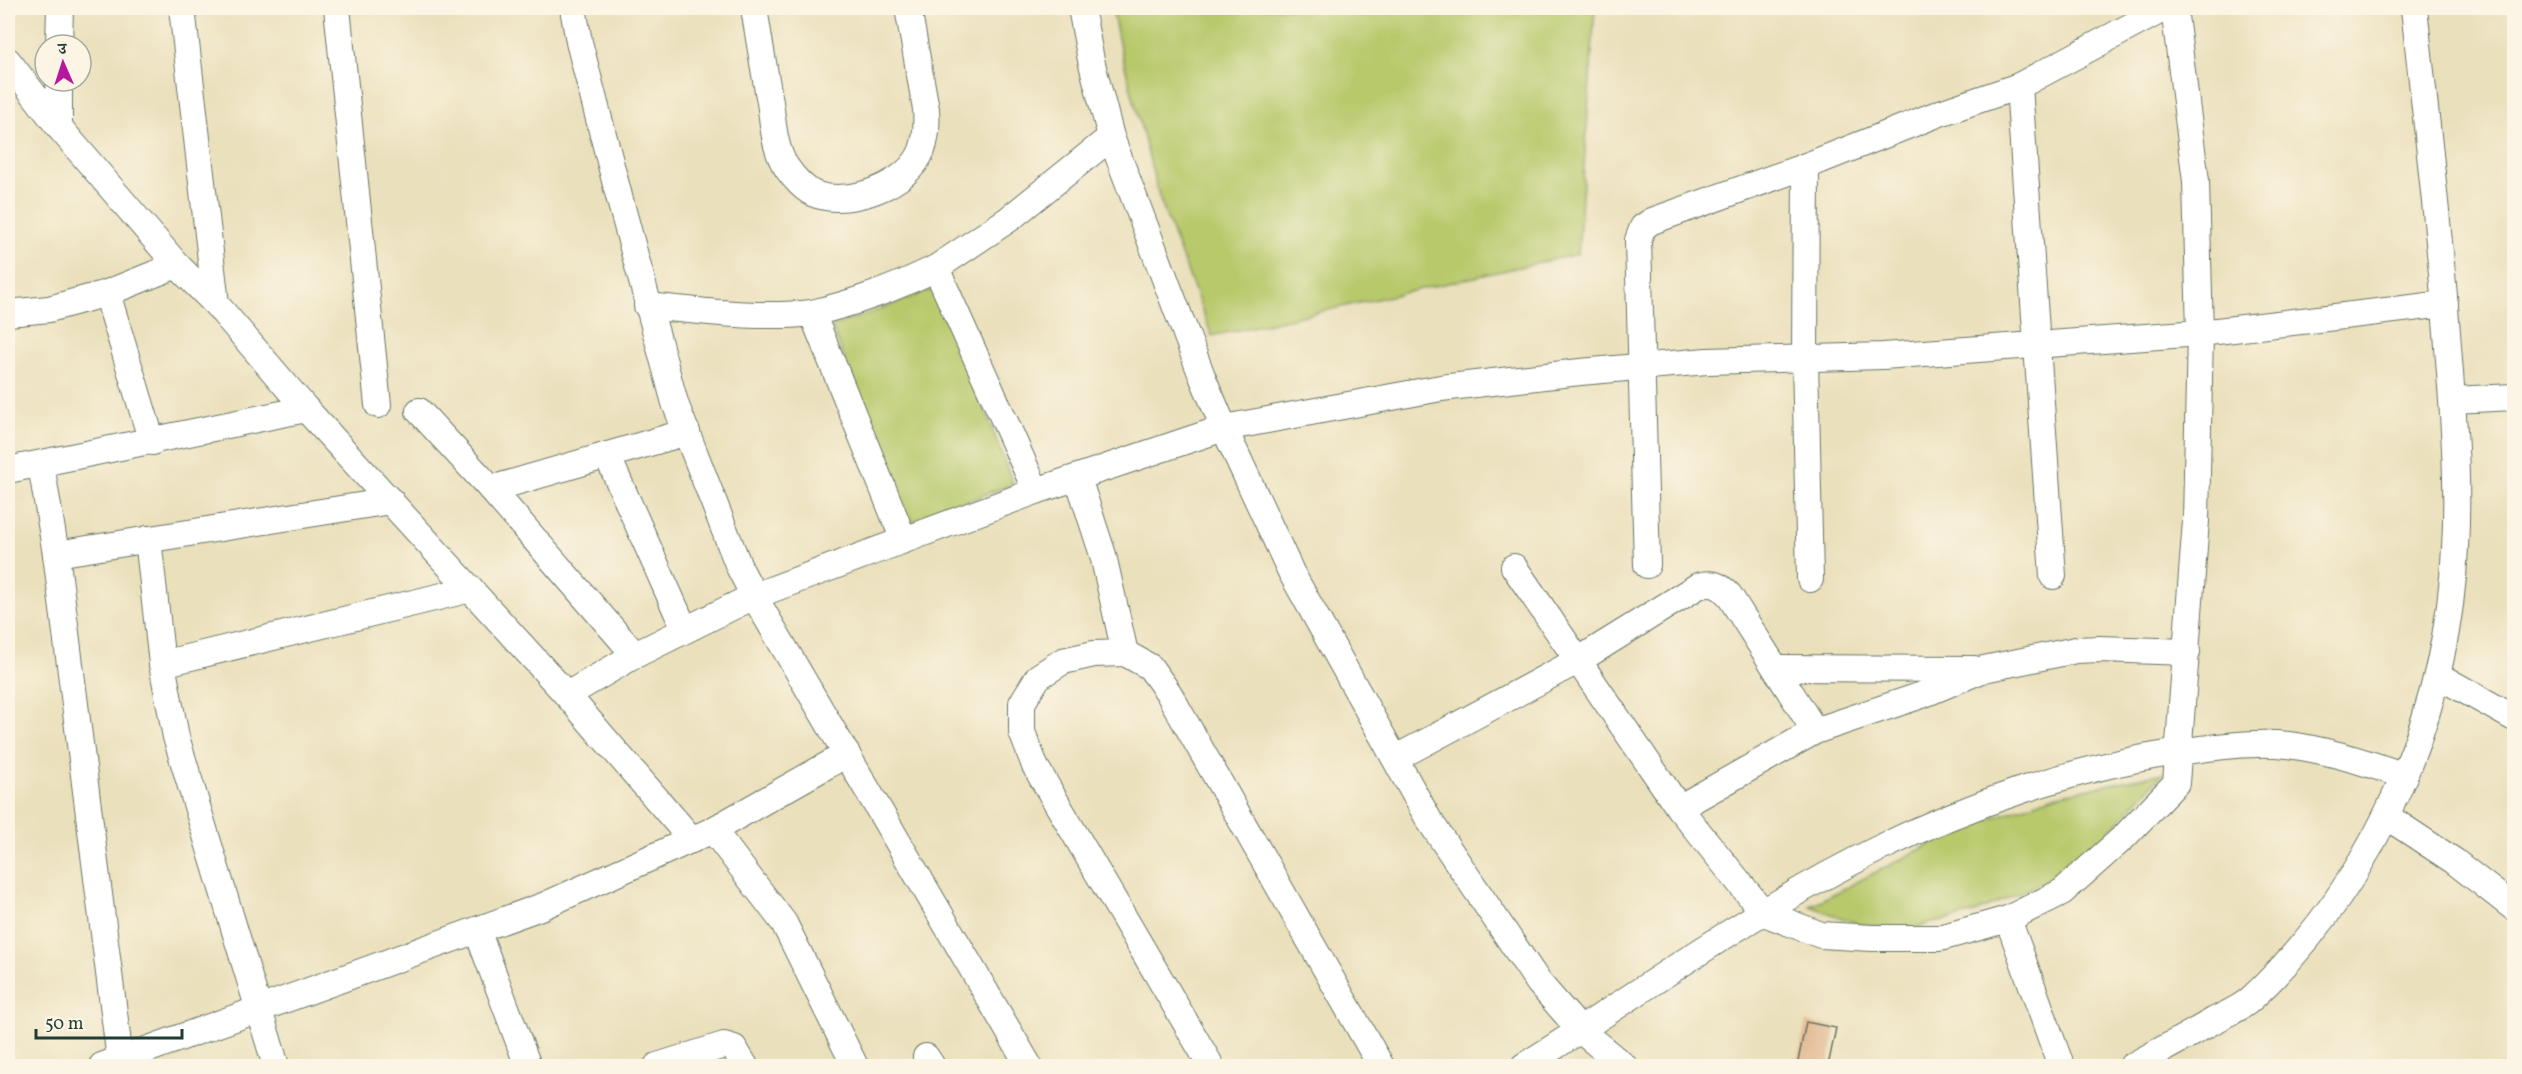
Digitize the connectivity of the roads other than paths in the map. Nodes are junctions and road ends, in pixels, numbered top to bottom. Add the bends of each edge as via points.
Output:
1 (60, 8) edge
2 (182, 8) edge
3 (337, 8) edge
4 (573, 8) edge
5 (754, 8) edge
6 (908, 8) edge
7 (1081, 8) edge
8 (2165, 8) edge
9 (2175, 8) edge
10 (2414, 8) edge
11 (59, 33) edge
12 (9, 64) edge
13 (2019, 86) junction
14 (59, 93) edge
15 (59, 127) junction
16 (1111, 137) junction
17 (1806, 166) junction
18 (177, 265) junction
19 (936, 268) junction
20 (107, 294) junction
21 (216, 304) junction
22 (2445, 304) junction
23 (647, 306) junction
24 (8, 313) edge
25 (812, 313) junction
26 (2200, 333) junction
27 (2036, 345) junction
28 (1805, 358) junction
29 (1643, 367) junction
30 (2514, 398) edge
31 (2453, 400) junction
32 (378, 405) dead end
33 (306, 408) junction
34 (419, 411) dead end
35 (1224, 428) junction
36 (687, 432) junction
37 (152, 442) junction
38 (607, 455) junction
39 (41, 465) junction
40 (8, 470) edge
41 (1078, 478) junction
42 (491, 489) junction
43 (1036, 490) junction
44 (391, 501) junction
45 (903, 538) junction
46 (148, 539) junction
47 (56, 554) junction
48 (1647, 565) dead end
49 (1514, 567) dead end
50 (2053, 576) dead end
51 (1810, 579) dead end
52 (471, 589) junction
53 (754, 596) junction
54 (684, 628) junction
55 (2187, 652) junction
56 (1125, 653) junction
57 (635, 655) junction
58 (1579, 660) junction
59 (162, 664) junction
60 (1776, 668) junction
61 (1984, 669) junction
62 (2437, 675) junction
63 (567, 695) junction
64 (2514, 718) edge
65 (1815, 731) junction
66 (2178, 752) junction
67 (847, 754) junction
68 (1396, 758) junction
69 (2404, 776) junction
70 (1679, 808) junction
71 (2386, 816) junction
72 (703, 835) junction
73 (2514, 908) edge
74 (1764, 913) junction
75 (2008, 919) junction
76 (477, 930) junction
77 (258, 1009) junction
78 (1581, 1031) junction
79 (111, 1063) edge
80 (276, 1066) edge
81 (528, 1066) edge
82 (657, 1066) edge
83 (745, 1066) edge
84 (855, 1066) edge
85 (1029, 1066) edge
86 (1211, 1066) edge
87 (1380, 1066) edge
88 (1524, 1066) edge
89 (1624, 1066) edge
90 (2061, 1066) edge
91 (2132, 1066) edge

1 - 11 street
2 - 21 street
3 - 32 street
4 - 23 street
5 - 6 street via 775,136 785,166 816,195 855,197 879,190 908,171 922,152 926,110
7 - 16 street
8 - 13 street
9 - 26 street via 2196,181
10 - 22 street
12 - 15 street
13 - 17 street
13 - 27 street
14 - 15 street
15 - 18 street
16 - 19 street via 1018,213
16 - 35 street
17 - 28 street
17 - 29 street via 1644,226 1638,240
18 - 20 street
18 - 21 street
19 - 25 street via 894,289
19 - 43 street
20 - 24 street via 49,309
20 - 37 street
21 - 33 street
22 - 26 street
22 - 31 street
23 - 25 street via 761,315
23 - 36 street
25 - 45 street
26 - 27 street
26 - 55 street via 2196,520
27 - 28 street
27 - 50 street
28 - 29 street
28 - 51 street
29 - 35 street via 1441,388
29 - 48 street
30 - 31 street
31 - 62 street via 2455,551 2447,628
33 - 37 street
33 - 44 street
34 - 42 street
35 - 41 street
35 - 68 street via 1291,572
36 - 38 street
36 - 53 street
37 - 39 street
38 - 42 street
38 - 54 street
39 - 40 street
39 - 47 street
41 - 43 street
41 - 56 street via 1103,555
42 - 57 street
43 - 45 street
44 - 46 street
44 - 52 street
45 - 53 street
46 - 47 street
46 - 59 street
47 - 79 street
49 - 58 street
52 - 59 street
52 - 63 street
53 - 54 street
53 - 67 street
54 - 57 street
55 - 61 street via 2076,650
55 - 66 street
56 - 86 street via 1063,661 1038,677 1022,703 1022,732 1035,766
56 - 87 street via 1150,667 1168,692
57 - 63 street
58 - 60 street via 1708,583 1720,586 1729,595
58 - 68 street
58 - 70 street
59 - 77 street via 176,737
60 - 61 street
60 - 65 street
61 - 65 street via 1922,695
62 - 64 street
62 - 69 street
63 - 72 street
65 - 70 street
66 - 69 street via 2285,744 2347,756
66 - 74 street via 2072,774 1983,805 1879,849
66 - 75 street via 2176,783 2124,837 2062,892
67 - 72 street
67 - 85 street
68 - 78 street via 1429,820 1539,983
69 - 71 street
70 - 74 street
71 - 73 street via 2454,861
71 - 91 street via 2371,846 2317,927 2249,1001
72 - 76 street via 543,906
72 - 84 street via 784,923
74 - 75 street via 1821,935 1872,938 1940,938
74 - 78 street
75 - 90 street
76 - 77 street
76 - 81 street
77 - 79 street
77 - 80 street
78 - 88 street
78 - 89 street
82 - 83 street via 724,1045 734,1048

